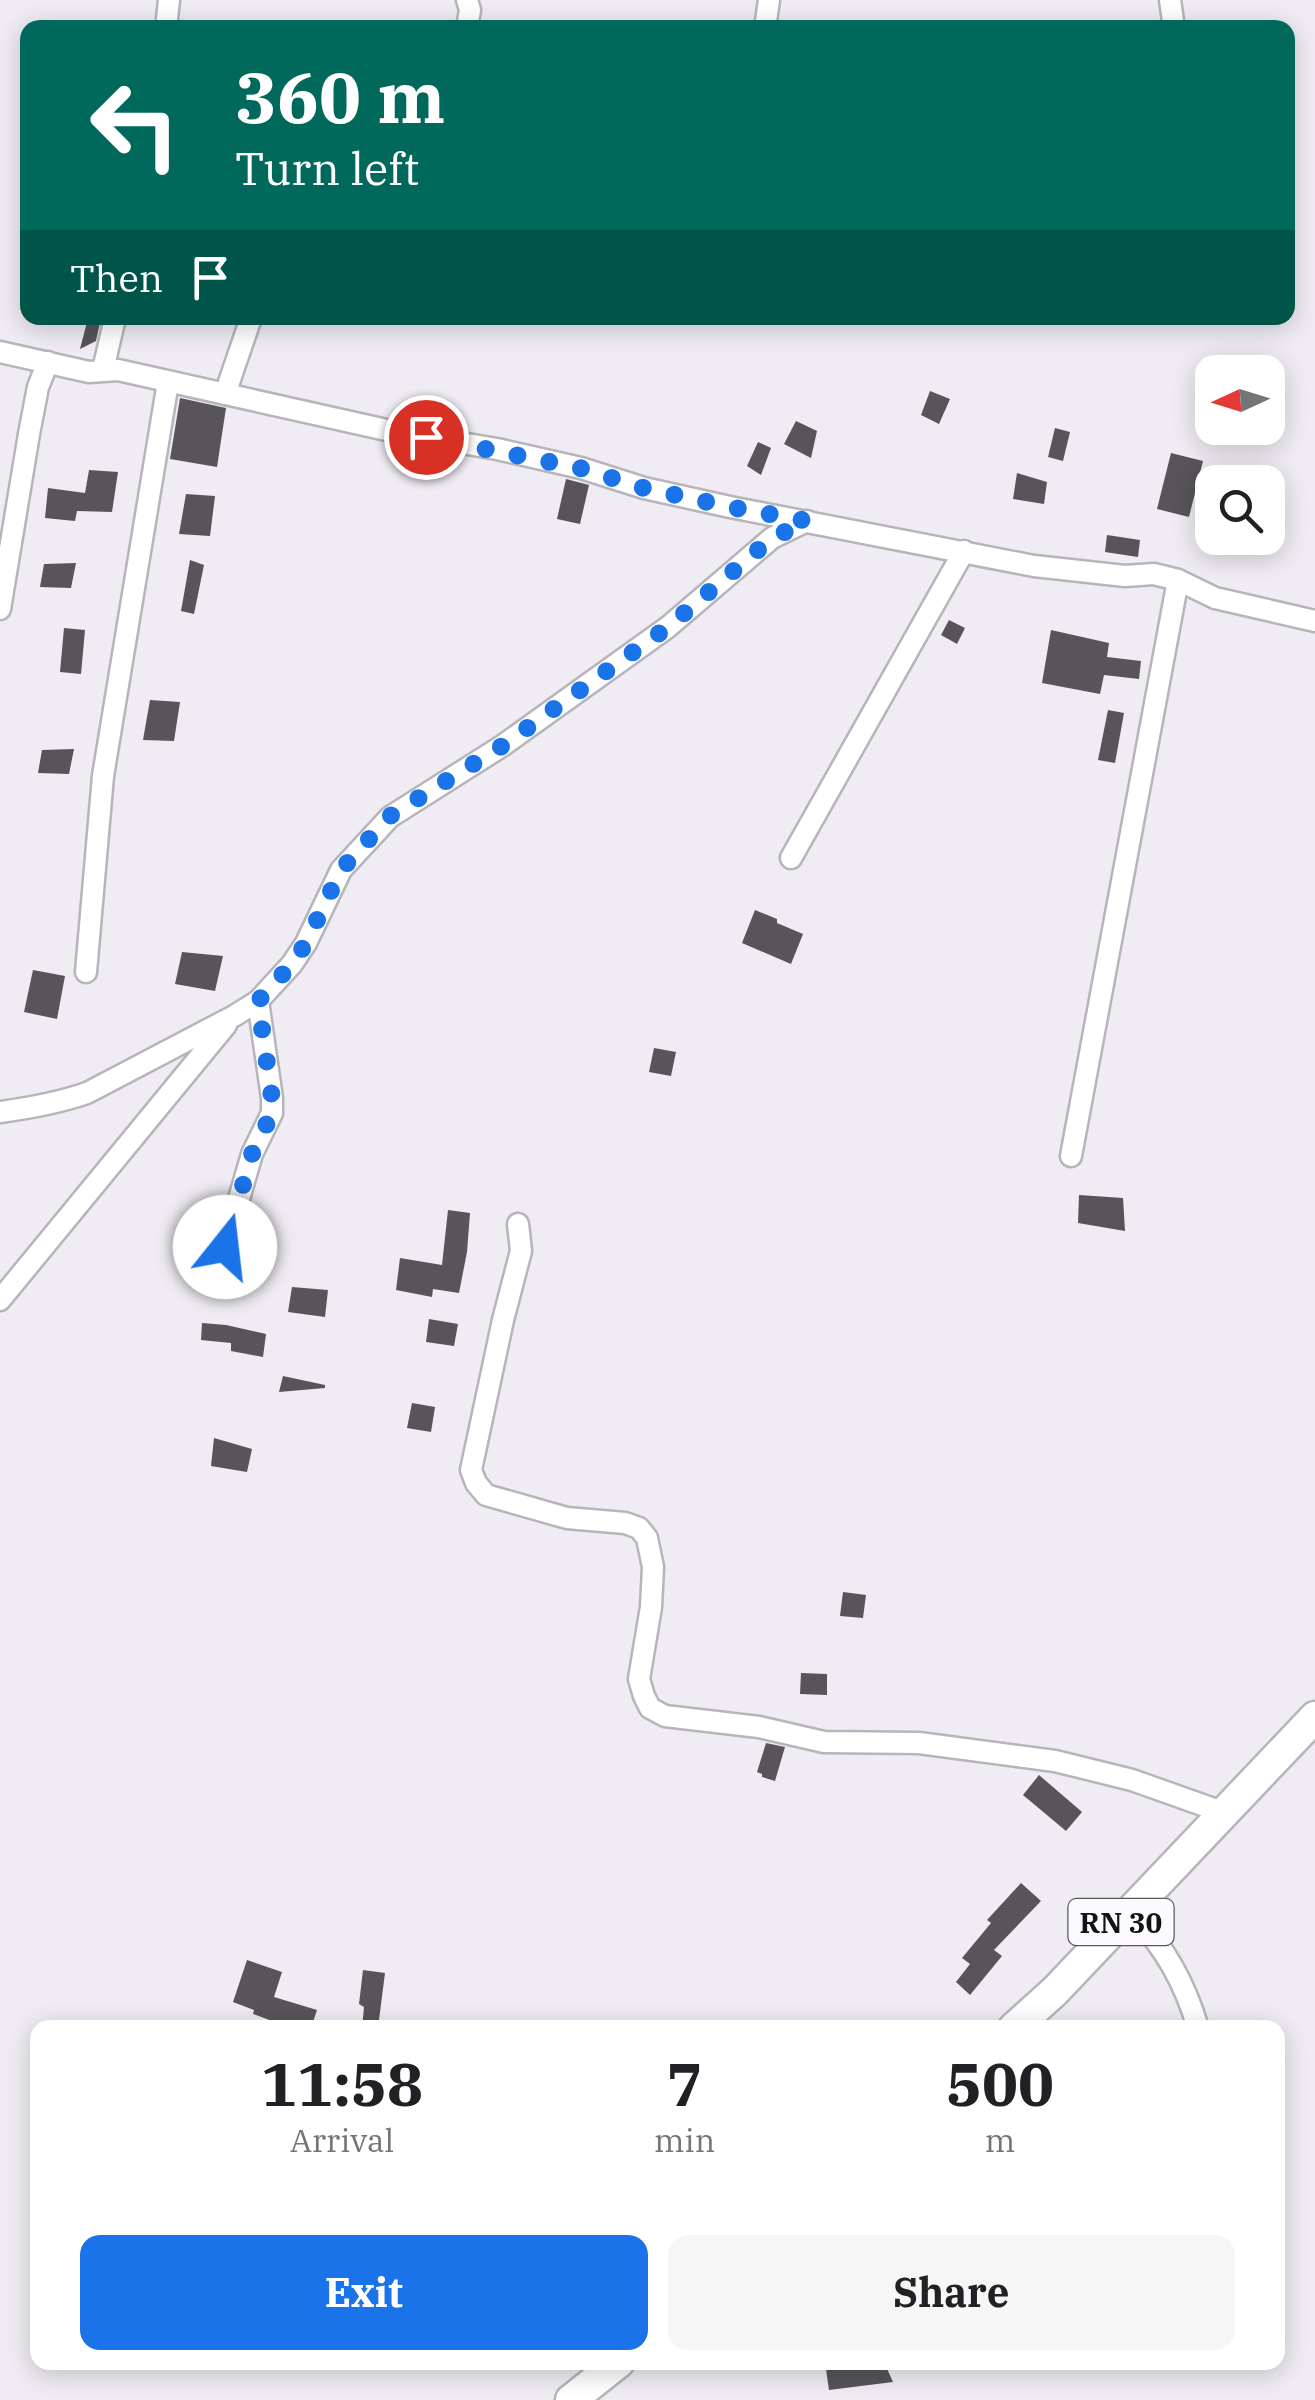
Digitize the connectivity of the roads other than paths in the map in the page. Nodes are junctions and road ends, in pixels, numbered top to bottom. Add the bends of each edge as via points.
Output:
1 (113, 325) edge
2 (249, 325) edge
3 (0, 352) edge
4 (48, 362) junction
5 (103, 370) junction
6 (168, 382) junction
7 (225, 394) junction
8 (808, 521) junction
9 (964, 551) junction
10 (1178, 580) junction
11 (0, 609) edge
12 (1315, 621) edge
13 (792, 858) dead end
14 (86, 972) dead end
15 (258, 1001) junction
16 (234, 1016) junction
17 (0, 1112) edge
18 (1072, 1156) dead end
19 (518, 1224) dead end
20 (225, 1247) dead end
21 (0, 1300) edge
22 (1315, 1717) edge
23 (1225, 1813) junction
24 (1132, 1911) junction
25 (1023, 2020) edge
26 (1195, 2020) edge
27 (609, 2370) edge
28 (571, 2400) edge

1 - 5 street
2 - 7 street
3 - 4 street
4 - 5 street
4 - 11 street
5 - 6 street
6 - 7 street
6 - 14 street via 103,776
7 - 8 street
8 - 9 street
8 - 15 street via 772,538 668,627 502,746 390,816 341,870 306,943
9 - 10 street via 1034,566
9 - 13 street
10 - 12 street via 1215,598
10 - 18 street
15 - 16 street
15 - 20 street via 272,1113 252,1154
16 - 17 street via 86,1092
16 - 21 street
19 - 23 street via 522,1251 472,1470 486,1495 567,1518 625,1524 647,1538 651,1607 639,1680 650,1708 681,1720 824,1742 938,1745 1055,1761
22 - 23 main road, RN 30
23 - 24 main road, RN 30
24 - 25 main road, RN 30
24 - 26 street via 1166,1952
27 - 28 main road

